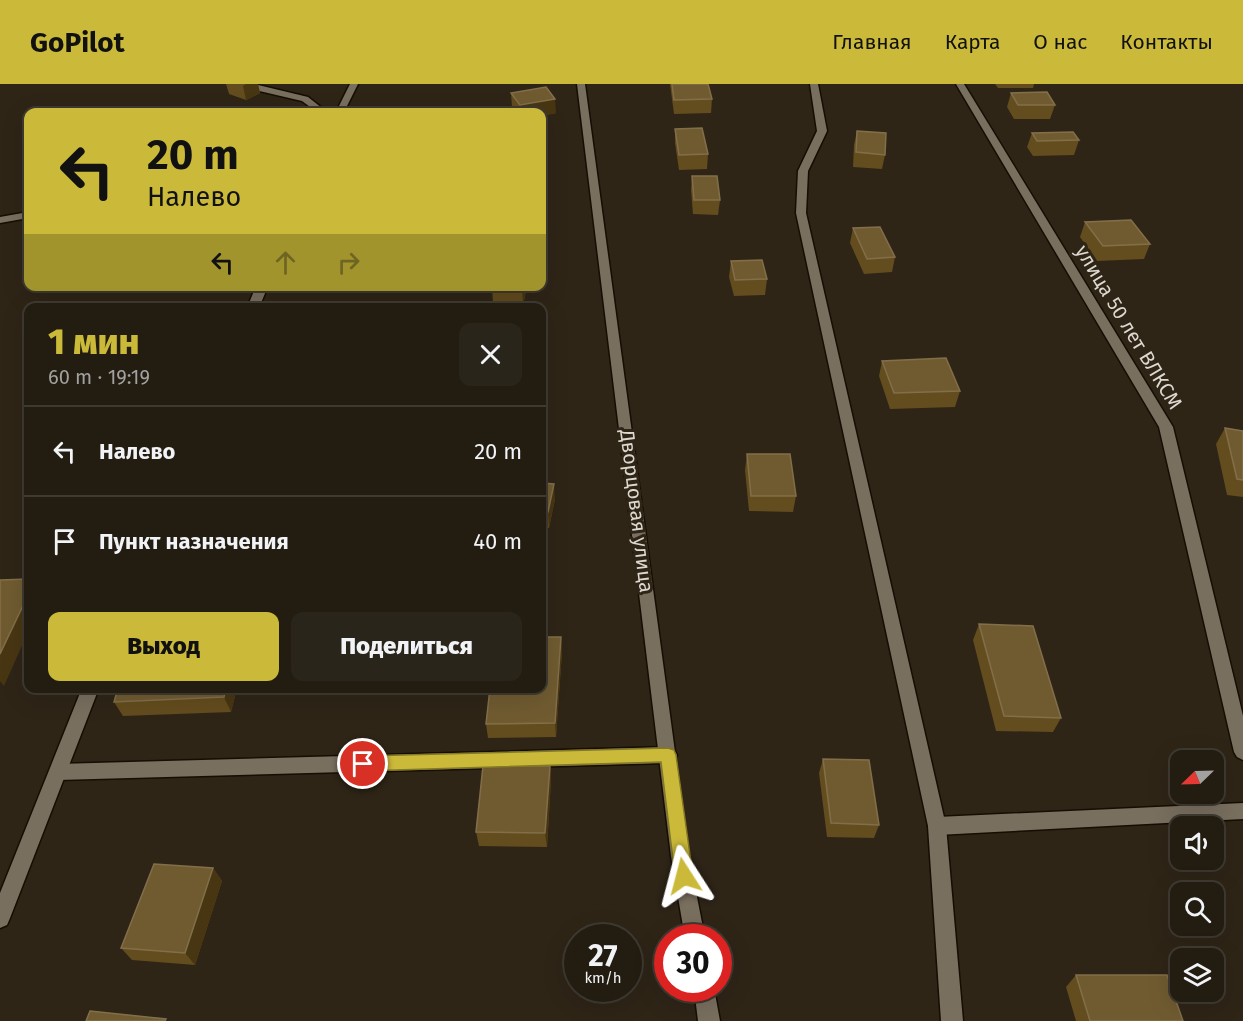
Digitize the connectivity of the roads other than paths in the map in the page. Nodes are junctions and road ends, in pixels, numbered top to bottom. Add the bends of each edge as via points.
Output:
1 (354, 84) edge
2 (581, 84) edge
3 (814, 84) edge
4 (960, 84) edge
5 (254, 87) dead end
6 (317, 108) edge
7 (342, 108) edge
8 (24, 217) edge
9 (0, 220) edge
10 (90, 693) edge
11 (1243, 752) edge
12 (668, 755) junction
13 (58, 772) junction
14 (1243, 811) edge
15 (937, 826) junction
16 (0, 918) edge
17 (693, 924) edge
18 (706, 1002) edge
19 (709, 1021) edge
20 (952, 1021) edge

1 - 7 street
2 - 12 street, Дворцовая улица
3 - 15 street via 822,131 803,171 801,213
4 - 11 street, улица 50 лет ВЛКСМ via 1166,427
5 - 6 street via 305,99
8 - 9 street
10 - 13 street
12 - 13 street
12 - 17 street, Дворцовая улица
13 - 16 street
14 - 15 street
15 - 20 street
18 - 19 street

